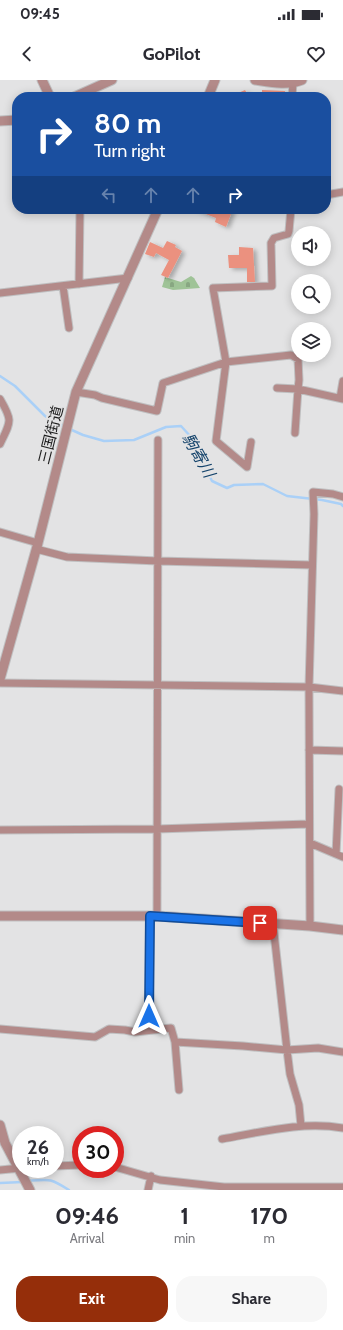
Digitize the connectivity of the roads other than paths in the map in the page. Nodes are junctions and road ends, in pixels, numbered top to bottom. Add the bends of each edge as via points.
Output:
1 (42, 80) edge
2 (112, 80) edge
3 (216, 80) edge
4 (255, 80) edge
5 (296, 81) edge
6 (48, 92) edge
7 (85, 92) edge
8 (210, 92) edge
9 (293, 92) edge
10 (12, 121) edge
11 (0, 122) edge
12 (343, 192) edge
13 (331, 194) edge
14 (80, 214) edge
15 (156, 214) edge
16 (291, 214) edge
17 (128, 278) junction
18 (79, 284) junction
19 (63, 286) junction
20 (0, 293) edge
21 (69, 328) dead end
22 (226, 362) junction
23 (343, 381) edge
24 (277, 388) dead end
25 (298, 389) junction
26 (76, 392) junction
27 (341, 398) edge
28 (0, 399) edge
29 (295, 433) dead end
30 (158, 440) dead end
31 (251, 442) dead end
32 (0, 444) edge
33 (343, 497) edge
34 (0, 532) edge
35 (37, 546) junction
36 (158, 561) junction
37 (312, 565) junction
38 (0, 679) edge
39 (0, 683) edge
40 (157, 685) junction
41 (309, 686) junction
42 (343, 691) edge
43 (309, 750) junction
44 (343, 751) edge
45 (339, 789) dead end
46 (309, 824) junction
47 (157, 828) junction
48 (0, 830) edge
49 (310, 843) junction
50 (336, 854) junction
51 (343, 856) edge
52 (0, 916) edge
53 (153, 916) junction
54 (273, 924) junction
55 (310, 926) junction
56 (343, 930) edge
57 (0, 1029) edge
58 (149, 1030) junction
59 (175, 1042) junction
60 (287, 1050) junction
61 (343, 1052) edge
62 (179, 1090) dead end
63 (0, 1125) edge
64 (301, 1126) junction
65 (343, 1128) edge
66 (222, 1139) dead end
67 (12, 1155) edge
68 (12, 1169) edge
69 (124, 1169) edge
70 (0, 1170) edge
71 (150, 1176) junction
72 (25, 1178) edge
73 (343, 1187) edge
74 (306, 1189) edge
75 (30, 1190) edge
76 (148, 1190) edge

1 - 6 street
2 - 7 street
3 - 8 street
4 - 5 street via 272,83
5 - 9 street
10 - 11 street
12 - 13 street
14 - 18 street
15 - 17 street, 三国街道
16 - 22 street via 288,234 274,238 271,243 272,286 213,288
17 - 18 street
17 - 26 street, 三国街道
18 - 19 street
19 - 20 street
19 - 21 street
22 - 25 street via 291,356 298,359
22 - 26 street via 163,383 157,411
22 - 31 street via 216,441 247,467
23 - 27 street
24 - 25 street
25 - 27 street
25 - 29 street
26 - 35 street, 三国街道
28 - 32 street via 9,414 8,427
30 - 36 street
33 - 37 street via 313,492
34 - 35 street
35 - 36 street via 66,557
35 - 38 street, 三国街道
36 - 37 street
36 - 40 street
37 - 41 street
39 - 40 street
40 - 41 street
40 - 47 street
41 - 42 street
41 - 43 street
43 - 44 street
43 - 46 street
45 - 50 street
46 - 47 street
46 - 49 street
47 - 48 street
47 - 53 street
49 - 50 street
49 - 55 street
50 - 51 street
52 - 53 street
53 - 54 street
53 - 58 street
54 - 55 street
54 - 60 street
55 - 56 street
57 - 58 street via 95,1037 109,1029 135,1032
58 - 59 street via 171,1028
59 - 60 street
59 - 62 street
60 - 61 street via 318,1048
60 - 64 street
63 - 67 street via 5,1143
64 - 65 street
64 - 66 street
68 - 70 street
69 - 71 street
71 - 74 street via 160,1180 224,1187
71 - 76 street
72 - 75 street
73 - 74 street

